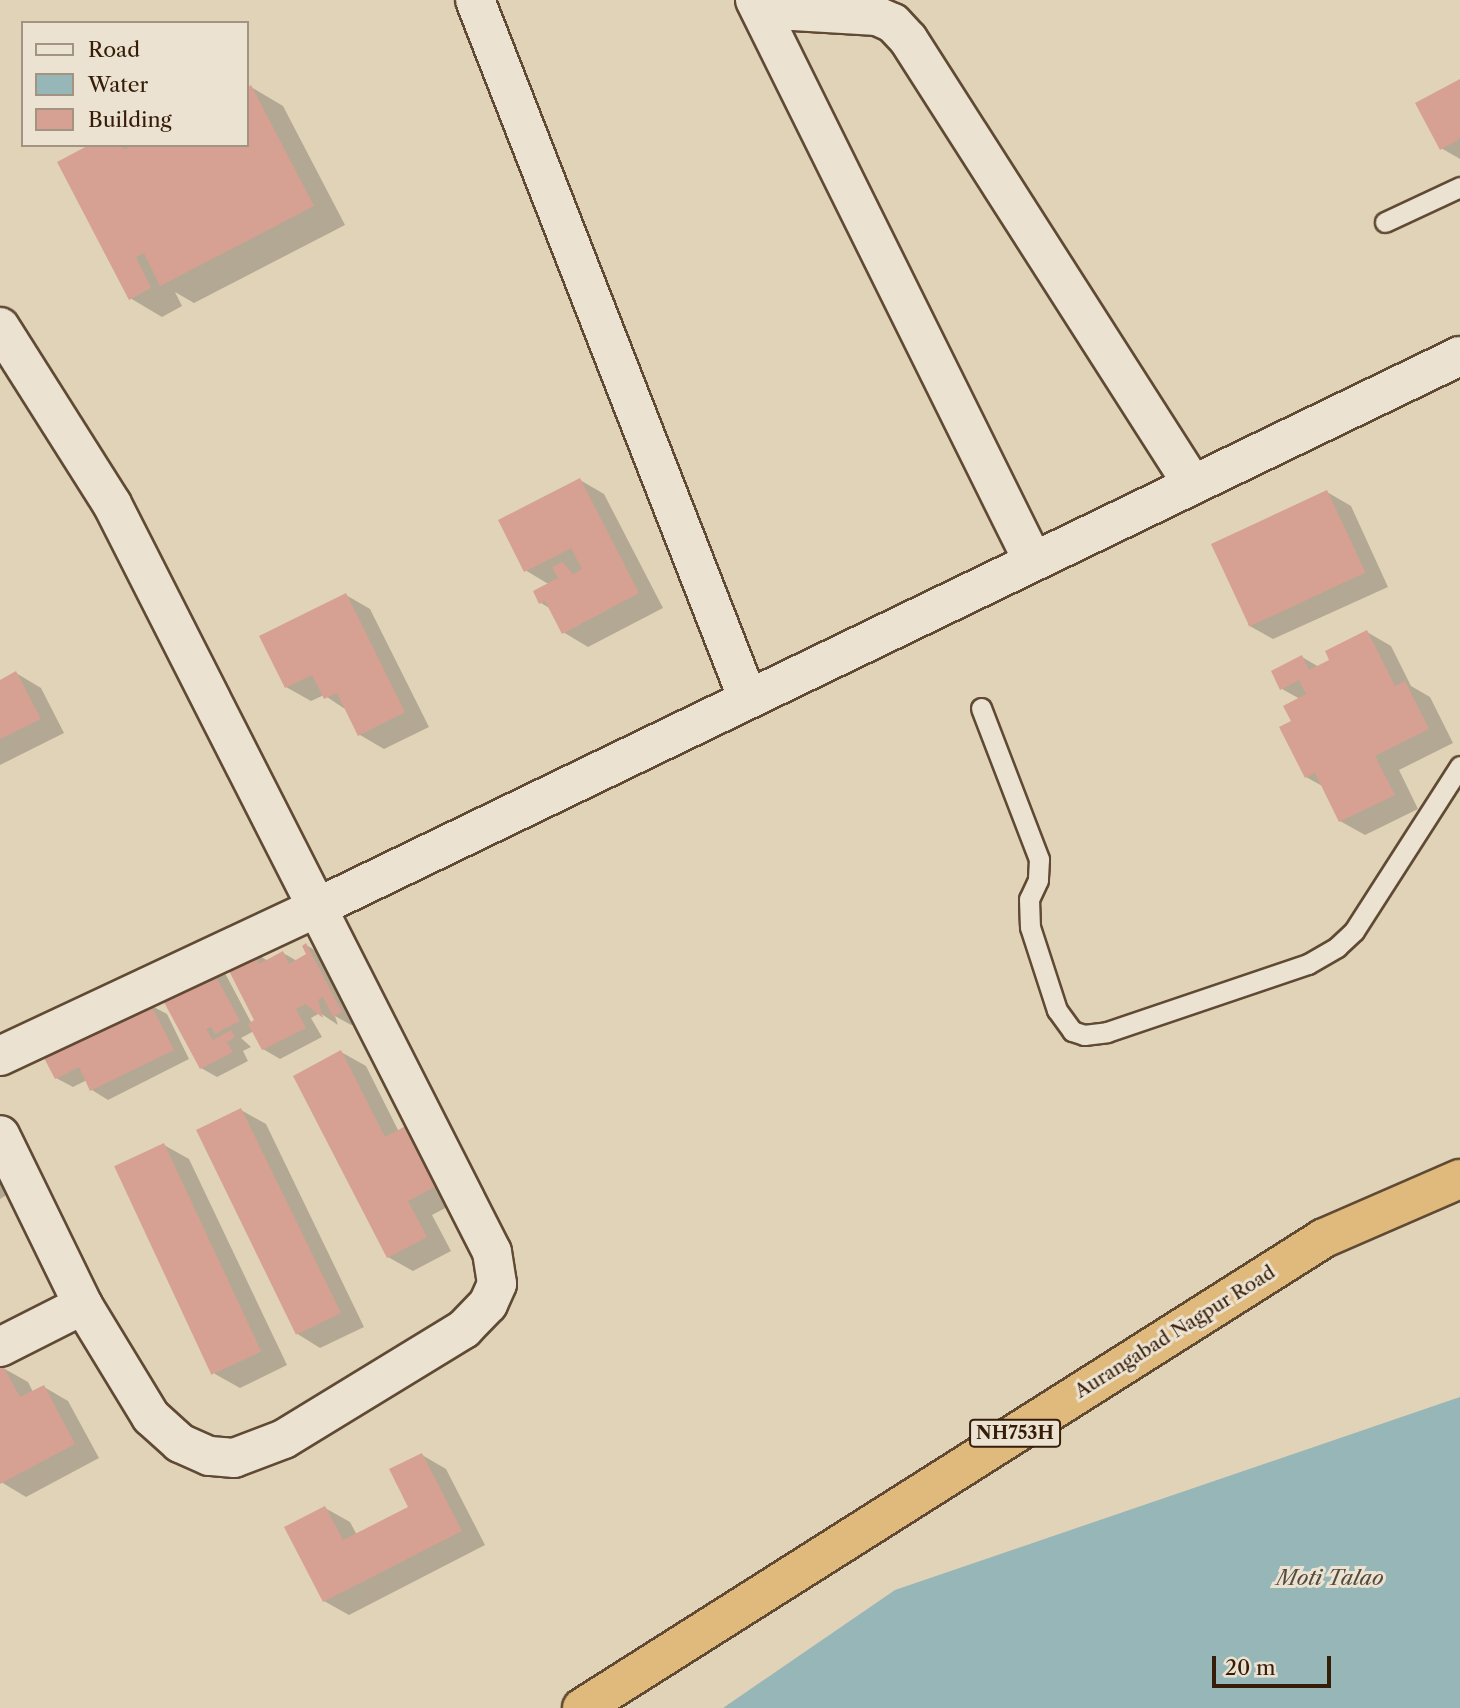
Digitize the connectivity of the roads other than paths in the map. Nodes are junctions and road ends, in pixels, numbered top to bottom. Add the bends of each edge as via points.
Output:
1 (475, 0) edge
2 (757, 5) edge
3 (1460, 187) edge
4 (1385, 222) dead end
5 (0, 327) edge
6 (1460, 356) edge
7 (1193, 485) junction
8 (1032, 561) junction
9 (748, 699) junction
10 (981, 708) dead end
11 (1460, 766) edge
12 (316, 908) junction
13 (0, 1056) edge
14 (0, 1135) edge
15 (1460, 1179) edge
16 (83, 1305) junction
17 (0, 1347) edge
18 (582, 1708) edge

1 - 9 street
2 - 7 street via 877,16 893,23 908,39
2 - 8 street
3 - 4 lane
5 - 12 street via 112,504
6 - 7 street
7 - 8 street
8 - 9 street
9 - 12 street
10 - 11 lane via 1039,859 1038,880 1029,899 1030,927 1057,1010 1072,1031 1084,1035 1107,1032 1283,972 1337,947 1354,931
12 - 13 street
12 - 16 street via 492,1252 497,1284 488,1304 464,1329 295,1432 234,1458 209,1456 180,1443 152,1417
14 - 16 street
15 - 18 highway, Aurangabad Nagpur Road / NH753H via 1324,1238
16 - 17 street

